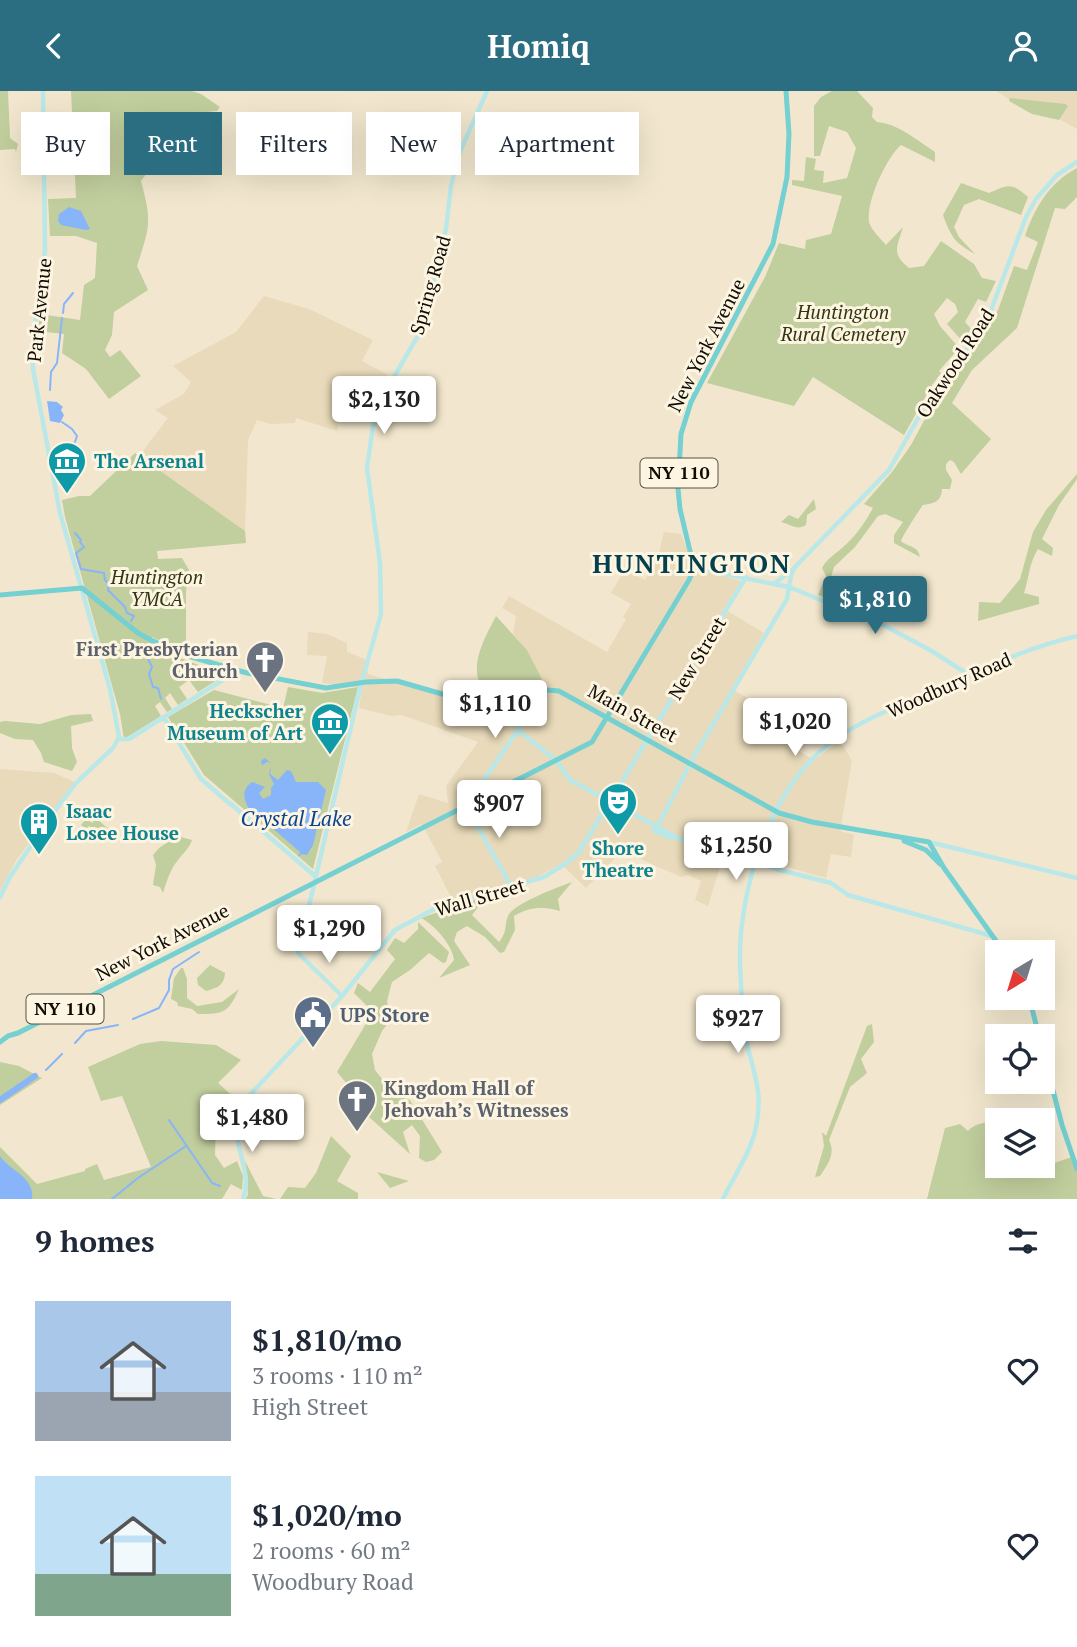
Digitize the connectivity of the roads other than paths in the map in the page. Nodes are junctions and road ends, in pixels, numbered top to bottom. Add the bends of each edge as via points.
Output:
1 (43, 91) edge
2 (487, 91) edge
3 (786, 91) edge
4 (1077, 162) edge
5 (694, 568) junction
6 (795, 568) junction
7 (746, 577) junction
8 (775, 583) junction
9 (789, 587) junction
10 (82, 588) junction
11 (0, 595) edge
12 (1077, 636) edge
13 (237, 671) junction
14 (969, 675) junction
15 (362, 682) junction
16 (546, 689) junction
17 (607, 716) junction
18 (164, 718) junction
19 (517, 730) junction
20 (119, 739) junction
21 (129, 739) junction
22 (648, 739) junction
23 (110, 751) junction
24 (556, 760) junction
25 (690, 763) junction
26 (610, 803) junction
27 (466, 806) junction
28 (774, 811) junction
29 (657, 828) junction
30 (888, 835) junction
31 (929, 842) junction
32 (758, 861) junction
33 (944, 868) junction
34 (1077, 878) edge
35 (315, 879) junction
36 (510, 887) junction
37 (0, 897) edge
38 (992, 936) junction
39 (995, 940) edge
40 (342, 996) junction
41 (0, 1045) edge
42 (1054, 1094) edge
43 (1077, 1169) edge
44 (243, 1199) edge
45 (723, 1199) edge

1 - 10 main road, Park Avenue via 45,250 33,369 60,513
2 - 15 main road, Spring Road via 456,165 423,322 373,426 368,468 380,563 381,614
3 - 5 main road, New York Avenue / NY 110 via 787,177 773,244 691,402 681,434 678,489
4 - 6 main road, Oakwood Road via 1036,198 987,321 930,397 889,470
5 - 7 main road
5 - 17 main road, New York Avenue / NY 110
6 - 8 main road
6 - 9 main road, Oakwood Road
7 - 8 main road
7 - 22 main road, New Street
8 - 9 main road
9 - 14 main road via 885,626
9 - 25 main road, Oakwood Road via 787,599
10 - 11 main road
10 - 13 main road, Main Street via 138,633 188,656
10 - 20 main road, Park Avenue
12 - 14 main road, Woodbury Road
13 - 15 main road, Main Street via 326,688
13 - 18 main road
14 - 28 main road, Woodbury Road via 832,741 802,770
15 - 16 main road, Main Street via 397,681 483,703
15 - 35 main road, Spring Road
16 - 17 main road, Main Street via 569,695
16 - 19 main road
17 - 22 main road, Main Street
17 - 24 main road, New York Avenue / NY 110 via 592,742
18 - 21 main road
18 - 35 main road via 201,779
19 - 24 main road
19 - 27 main road
20 - 21 main road
20 - 23 main road
21 - 23 main road
22 - 25 main road, Main Street
22 - 26 main road, Wall Street
23 - 37 main road via 73,787
24 - 26 main road via 570,780
24 - 27 main road, New York Avenue / NY 110
25 - 28 main road, Main Street
25 - 29 main road, Oakwood Road
26 - 29 main road
26 - 36 main road, Wall Street via 579,852 565,865
27 - 35 main road, New York Avenue / NY 110
27 - 36 main road
28 - 30 main road, Main Street via 795,819
28 - 32 main road, Woodbury Road
29 - 32 main road
30 - 31 main road, Main Street
30 - 33 main road, Main Street via 921,848
31 - 33 main road, Main Street
31 - 34 main road
32 - 38 main road via 831,883 848,895
32 - 45 main road, Woodbury Road via 743,911 740,960 742,1010 758,1084 758,1115 751,1141
33 - 38 main road, Main Street
35 - 40 main road, Spring Road via 298,953
35 - 41 main road, New York Avenue / NY 110
36 - 40 main road, Wall Street via 438,907 397,929
38 - 39 main road, Main Street
40 - 44 main road, Wall Street via 247,1098 238,1117 236,1141 246,1185
42 - 43 main road

